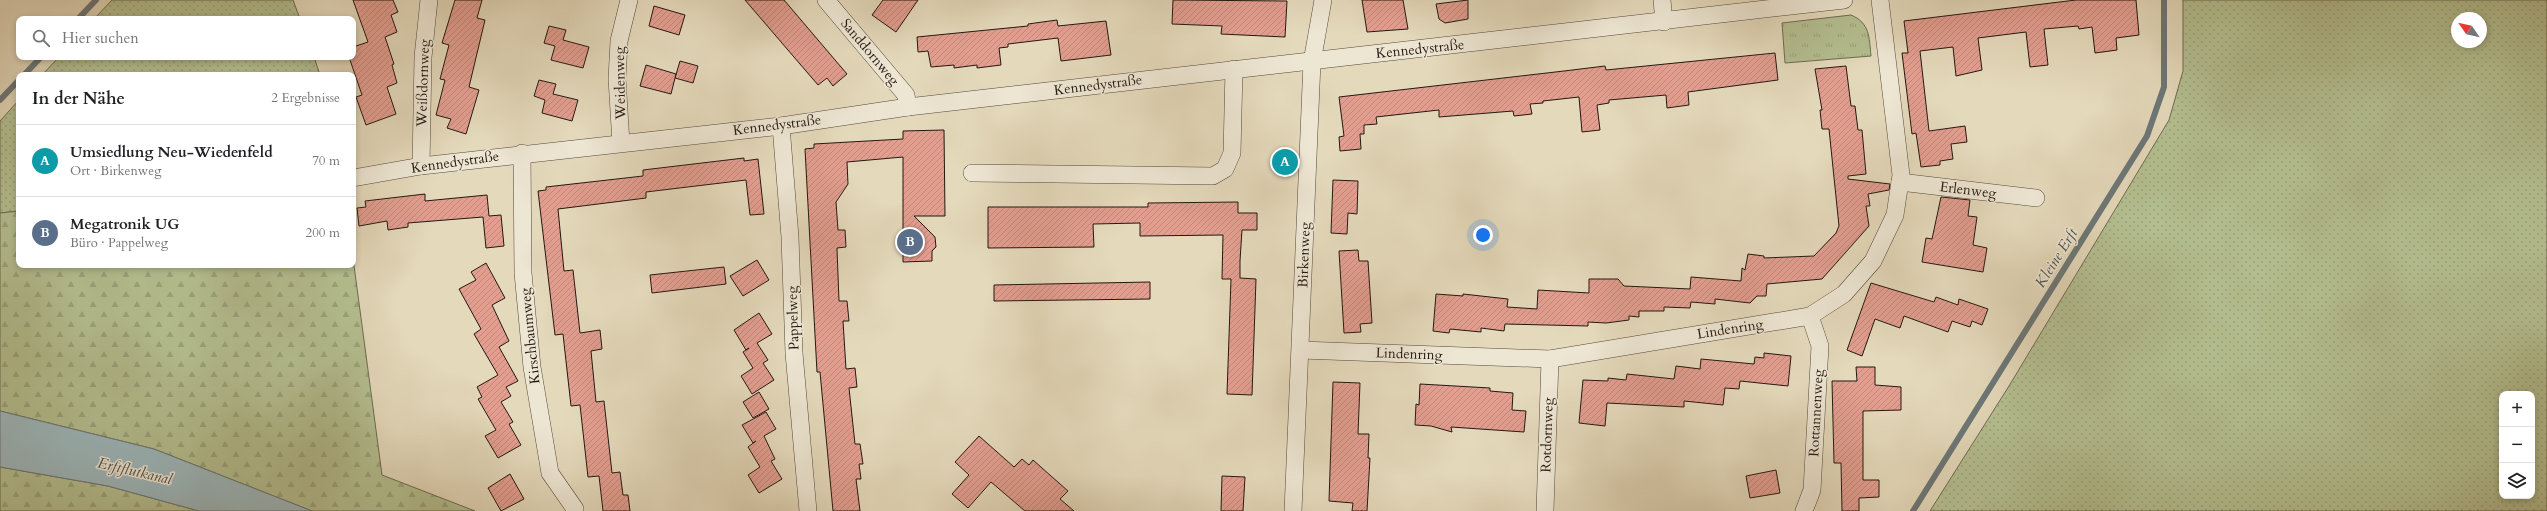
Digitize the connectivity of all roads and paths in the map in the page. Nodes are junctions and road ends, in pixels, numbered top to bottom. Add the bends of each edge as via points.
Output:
1 (429, 0) edge
2 (629, 0) edge
3 (826, 0) edge
4 (1323, 0) edge
5 (1662, 0) edge
6 (1844, 0) edge
7 (1880, 0) edge
8 (1664, 22) junction
9 (1312, 62) junction
10 (1234, 68) junction
11 (908, 107) junction
12 (781, 126) junction
13 (621, 143) junction
14 (522, 153) junction
15 (421, 166) junction
16 (972, 173) dead end
17 (356, 177) edge
18 (1900, 182) junction
19 (2036, 198) dead end
20 (1810, 316) junction
21 (1300, 350) junction
22 (1550, 359) junction
23 (575, 509) dead end
24 (808, 511) edge
25 (1293, 511) edge
26 (1545, 511) edge
27 (1804, 511) edge

1 - 15 street, Weißdornweg via 423,57
2 - 13 street, Weidenweg via 619,41 617,79
3 - 11 street, Sanddornweg via 906,95
4 - 9 street, Birkenweg
5 - 8 street
6 - 8 street, Kennedystraße
7 - 18 street, Lindenring
8 - 9 street, Kennedystraße
9 - 10 street, Kennedystraße
9 - 21 street, Birkenweg
10 - 11 street, Kennedystraße
10 - 16 street via 1232,153 1225,169 1213,176
11 - 12 street, Kennedystraße
12 - 13 street, Kennedystraße
12 - 24 street, Pappelweg via 790,237 794,353
13 - 14 street, Kennedystraße
14 - 15 street, Kennedystraße
14 - 23 street, Kirschbaumweg via 523,273 532,366 550,473
15 - 17 street, Kennedystraße
18 - 19 street, Erlenweg
18 - 20 street, Lindenring via 1895,215 1873,261 1844,294
20 - 22 street, Lindenring
20 - 27 street, Rottannenweg via 1820,346 1812,490
21 - 22 street, Lindenring
21 - 25 street, Birkenweg
22 - 26 street, Rotdornweg

